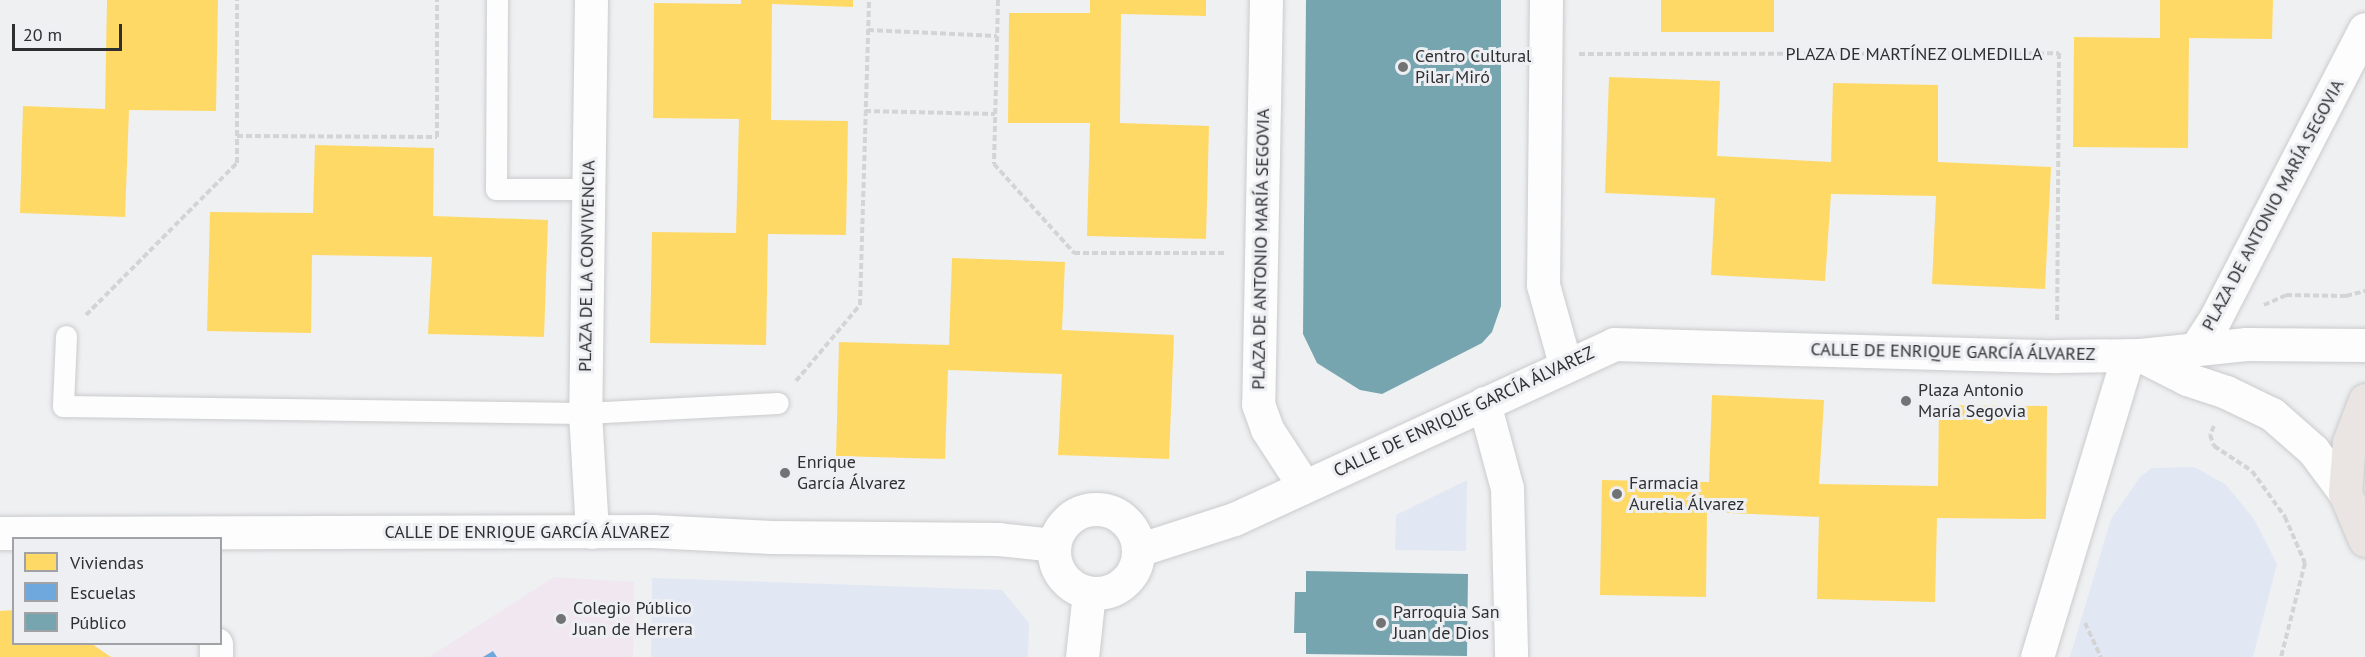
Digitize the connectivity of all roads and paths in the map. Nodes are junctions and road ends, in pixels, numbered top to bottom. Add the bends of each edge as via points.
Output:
1 (237, 0) edge
2 (438, 0) edge
3 (497, 0) edge
4 (591, 0) edge
5 (869, 0) edge
6 (998, 0) edge
7 (1266, 0) edge
8 (1546, 0) edge
9 (2365, 29) edge
10 (868, 30) junction
11 (997, 36) junction
12 (1576, 54) dead end
13 (865, 111) junction
14 (995, 114) junction
15 (237, 136) junction
16 (588, 189) junction
17 (1228, 253) dead end
18 (2365, 291) edge
19 (2261, 308) dead end
20 (66, 336) joint
21 (2365, 345) edge
22 (2196, 348) junction
23 (2134, 355) junction
24 (2057, 356) junction
25 (1564, 364) junction
26 (2365, 400) edge
27 (778, 403) joint
28 (1484, 403) junction
29 (585, 413) junction
30 (2217, 418) dead end
31 (1304, 486) junction
32 (2345, 493) junction
33 (592, 532) junction
34 (0, 533) edge
35 (213, 535) edge
36 (2365, 540) edge
37 (1054, 545) junction
38 (1138, 550) junction
39 (1089, 593) junction
40 (1082, 657) edge
41 (1510, 657) edge
42 (2037, 657) edge
43 (2282, 657) edge

1 - 15 path
2 - 15 path via 437,137
3 - 16 lane via 496,189
4 - 16 street, PLAZA DE LA CONVIVENCIA
5 - 10 path
6 - 11 path
7 - 31 street, PLAZA DE ANTONIO MARÍA SEGOVIA via 1258,404 1267,429
8 - 25 street via 1543,285
9 - 22 street, PLAZA DE ANTONIO MARÍA SEGOVIA via 2215,319
10 - 11 path
10 - 13 path
11 - 14 path
12 - 24 path, PLAZA DE MARTÍNEZ OLMEDILLA via 2059,53
13 - 14 path
13 - 27 path via 860,304
14 - 17 path via 994,164 1074,253
15 - 20 path via 237,163
16 - 29 street, PLAZA DE LA CONVIVENCIA
18 - 19 path via 2346,296 2286,296
20 - 29 lane via 63,406
21 - 22 street, CALLE DE ENRIQUE GARCÍA ÁLVAREZ via 2246,344
22 - 23 street, CALLE DE ENRIQUE GARCÍA ÁLVAREZ
23 - 24 street, CALLE DE ENRIQUE GARCÍA ÁLVAREZ
23 - 32 street via 2272,414 2313,450
23 - 42 street
24 - 25 street, CALLE DE ENRIQUE GARCÍA ÁLVAREZ via 1614,344
25 - 28 street, CALLE DE ENRIQUE GARCÍA ÁLVAREZ
26 - 32 main road via 2349,442
27 - 29 lane
28 - 31 street, CALLE DE ENRIQUE GARCÍA ÁLVAREZ
28 - 41 street via 1508,488
29 - 33 street, PLAZA DE LA CONVIVENCIA
30 - 43 path via 2210,435 2214,446 2252,471 2285,517 2305,563
31 - 38 street, CALLE DE ENRIQUE GARCÍA ÁLVAREZ via 1234,519
32 - 36 main road
33 - 35 street, CALLE DE ENRIQUE GARCÍA ÁLVAREZ
33 - 37 street, CALLE DE ENRIQUE GARCÍA ÁLVAREZ via 998,539
34 - 35 street, CALLE DE ENRIQUE GARCÍA ÁLVAREZ
37 - 38 street via 1066,521 1091,509 1118,515 1135,536
37 - 39 street via 1059,571 1067,581
38 - 39 street via 1124,583 1101,593
39 - 40 street

